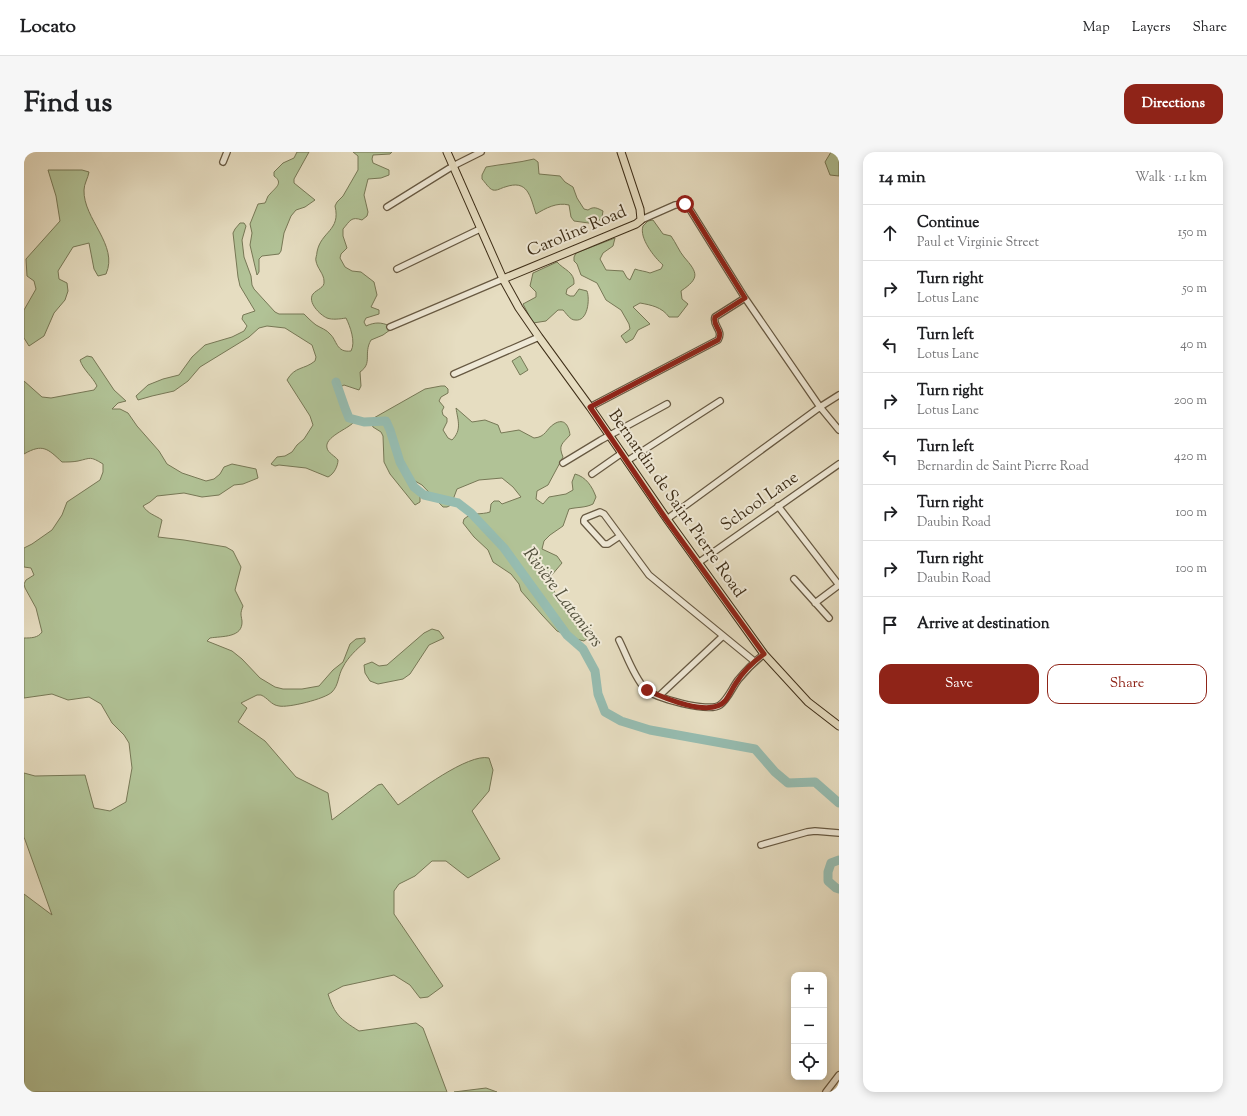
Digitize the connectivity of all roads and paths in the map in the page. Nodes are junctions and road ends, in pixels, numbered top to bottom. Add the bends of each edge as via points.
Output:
1 (227, 152) edge
2 (447, 152) edge
3 (481, 152) edge
4 (621, 152) edge
5 (223, 162) dead end
6 (453, 166) junction
7 (387, 207) dead end
8 (641, 220) junction
9 (480, 229) junction
10 (397, 269) dead end
11 (502, 279) junction
12 (745, 298) junction
13 (390, 327) dead end
14 (539, 337) junction
15 (454, 374) dead end
16 (839, 395) edge
17 (720, 401) dead end
18 (667, 404) dead end
19 (590, 407) junction
20 (820, 407) junction
21 (839, 430) edge
22 (610, 436) junction
23 (622, 453) junction
24 (627, 462) junction
25 (563, 463) dead end
26 (839, 464) edge
27 (592, 474) dead end
28 (778, 506) junction
29 (666, 519) junction
30 (620, 536) junction
31 (698, 563) junction
32 (794, 579) dead end
33 (839, 585) edge
34 (815, 603) junction
35 (829, 618) dead end
36 (723, 636) junction
37 (619, 640) dead end
38 (764, 654) junction
39 (754, 661) junction
40 (659, 696) junction
41 (838, 724) edge
42 (839, 833) edge
43 (761, 845) dead end
44 (839, 1076) edge
45 (837, 1084) edge
46 (826, 1092) edge

1 - 5 street
2 - 6 main road, Bernardin de Saint Pierre Road
3 - 6 street
4 - 8 main road, Caroline Road via 640,209
6 - 7 street
6 - 9 main road, Bernardin de Saint Pierre Road
8 - 11 main road, Caroline Road
8 - 12 street via 685,204
9 - 10 street
9 - 11 main road, Bernardin de Saint Pierre Road
11 - 13 street
11 - 14 main road, Bernardin de Saint Pierre Road
12 - 19 street via 715,317 715,325 720,331 718,340
12 - 20 street
14 - 15 street
14 - 19 main road, Bernardin de Saint Pierre Road
16 - 20 street
17 - 24 street
18 - 22 street
19 - 22 main road, Bernardin de Saint Pierre Road
20 - 21 street
20 - 29 street
22 - 23 main road, Bernardin de Saint Pierre Road
22 - 25 street
23 - 24 main road, Bernardin de Saint Pierre Road
23 - 27 street
24 - 29 main road, Bernardin de Saint Pierre Road
26 - 28 street, School Lane
28 - 31 street, School Lane
28 - 33 street
29 - 31 main road, Bernardin de Saint Pierre Road
30 - 30 street via 604,514 600,512 584,518 584,522 604,544
30 - 36 street via 649,575
31 - 38 main road, Bernardin de Saint Pierre Road
32 - 34 street
33 - 34 street
34 - 35 street
36 - 39 street
36 - 40 street
37 - 40 street via 638,680 647,690
38 - 39 street
38 - 41 main road, Bernardin de Saint Pierre Road via 808,702
39 - 40 street via 719,706 698,707
42 - 43 street via 807,832
44 - 45 street
45 - 46 street

